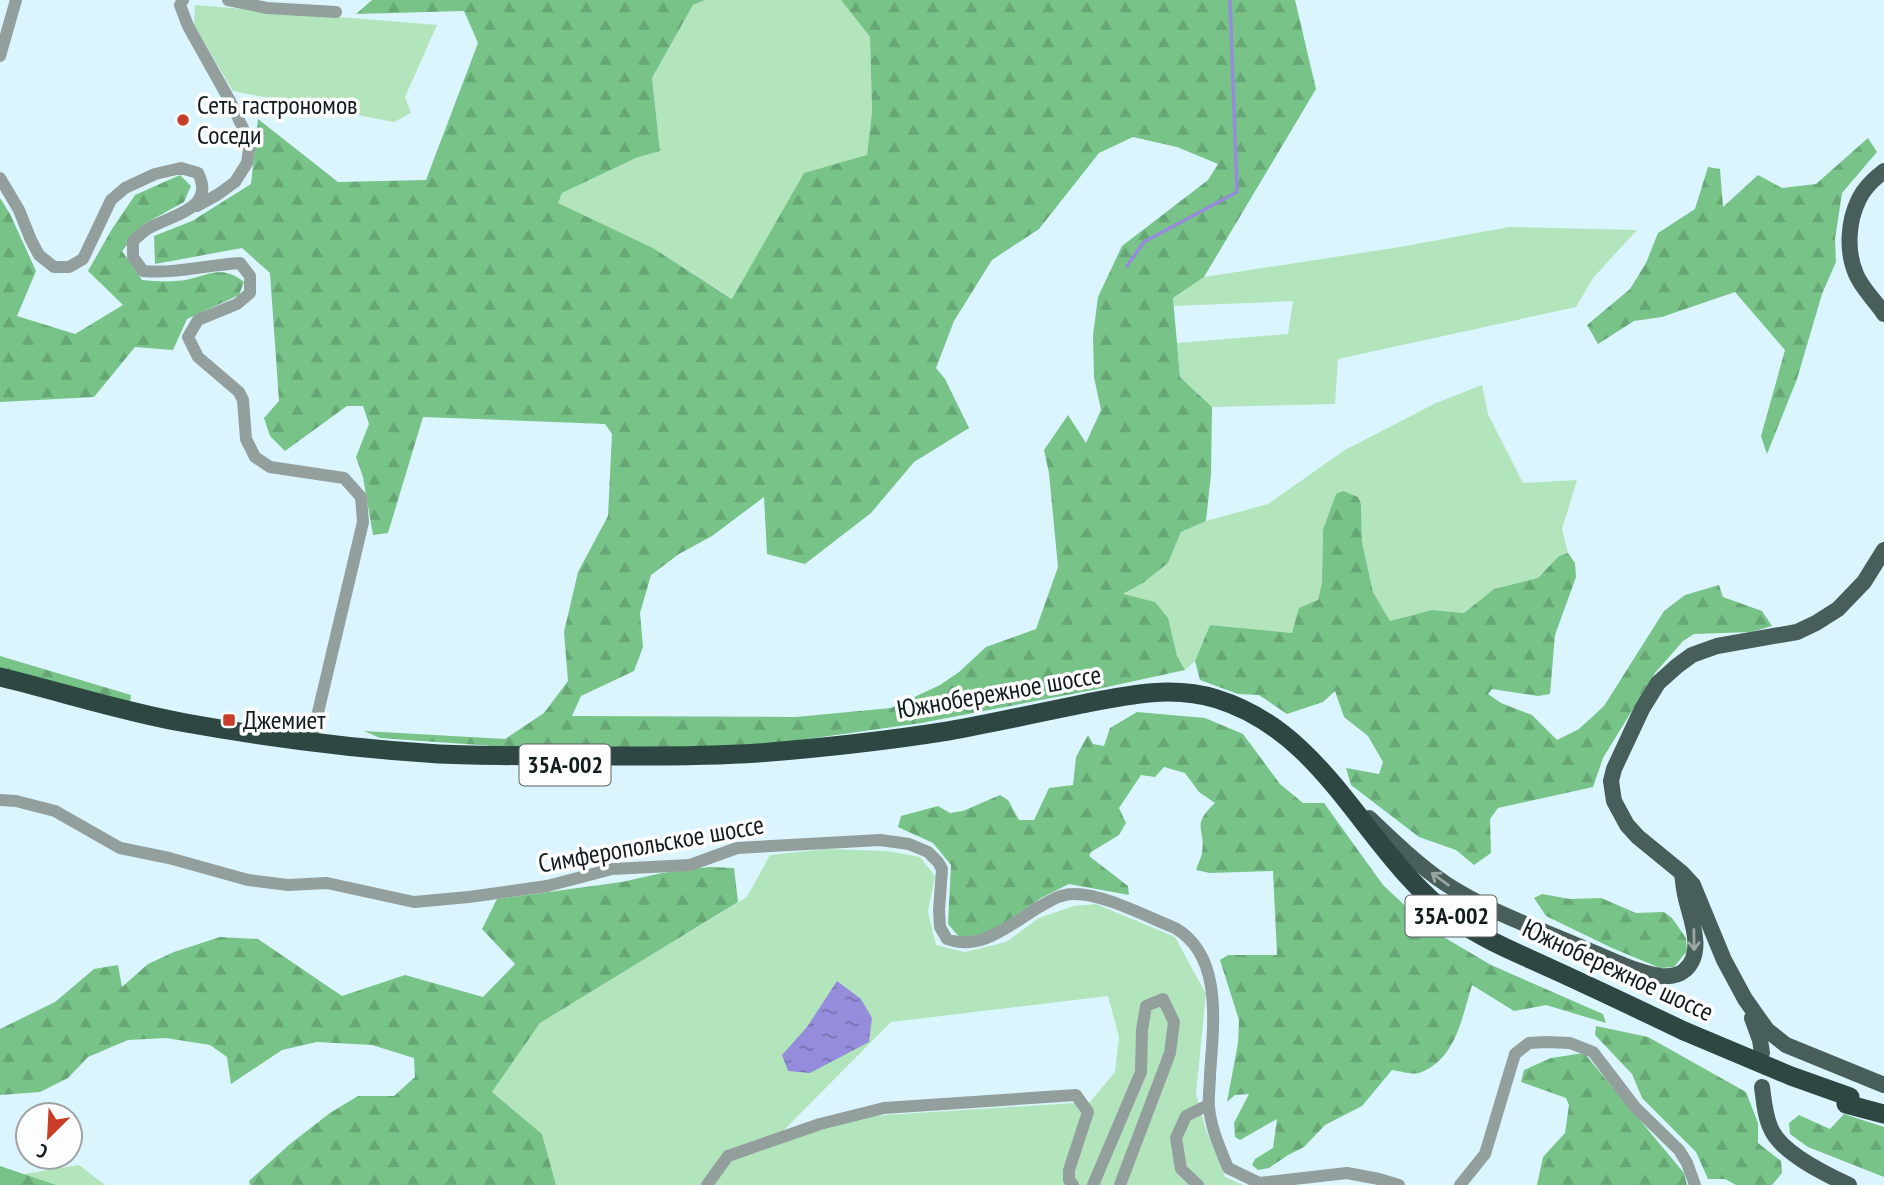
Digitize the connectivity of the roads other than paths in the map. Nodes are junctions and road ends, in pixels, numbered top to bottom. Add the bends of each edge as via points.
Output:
1 (16, 0) edge
2 (183, 0) edge
3 (228, 0) edge
4 (336, 12) dead end
5 (0, 56) edge
6 (1884, 171) edge
7 (0, 178) edge
8 (192, 208) junction
9 (1884, 314) edge
10 (1884, 550) edge
11 (0, 677) edge
12 (0, 686) edge
13 (307, 742) junction
14 (270, 746) junction
15 (339, 750) junction
16 (1337, 788) junction
17 (0, 800) edge
18 (1682, 873) junction
19 (1745, 999) junction
20 (1682, 1034) junction
21 (1762, 1053) dead end
22 (1816, 1059) junction
23 (1884, 1085) edge
24 (1848, 1101) junction
25 (1209, 1105) junction
26 (1884, 1108) edge
27 (1884, 1114) edge
28 (707, 1185) edge
29 (1073, 1185) edge
30 (1093, 1185) edge
31 (1120, 1185) edge
32 (1198, 1185) edge
33 (1399, 1185) edge
34 (1460, 1185) edge
35 (1695, 1185) edge
36 (1849, 1185) edge

1 - 5 street
2 - 8 street via 180,5 188,26 250,143 247,163 235,182
3 - 4 street via 267,8
6 - 9 main road via 1859,198 1850,224 1850,248 1856,274
7 - 8 street via 39,256 54,267 69,267 83,259 111,200 155,174 181,168 198,173 201,197
8 - 13 street via 148,228 133,241 133,257 143,271 164,273 240,264 250,276 250,293 237,304 198,320 188,337 198,357 239,392 246,439 255,457 270,467 344,478 361,497 363,522
10 - 18 main road via 1864,582 1838,609 1816,623 1797,632 1692,655 1658,683 1617,761 1612,792 1627,825
11 - 13 highway, Южнобережное шоссе / 35А-002 via 179,722
12 - 14 highway, Южнобережное шоссе / 35А-002 via 177,731
13 - 14 highway
13 - 15 highway, Южнобережное шоссе / 35А-002
14 - 15 highway, Южнобережное шоссе / 35А-002 via 308,752
15 - 16 highway, Южнобережное шоссе / 35А-002 via 610,756 757,753 926,734 1131,695 1178,692 1218,699 1273,727
15 - 20 highway, Южнобережное шоссе / 35А-002 via 430,761 561,765 774,761 925,744 1134,704 1198,704 1248,724 1286,750 1396,879 1451,927
18 -> 16 main road via 1695,940 1692,961 1674,976 1647,973 1478,903 1400,848
16 - 20 highway, Южнобережное шоссе / 35А-002 via 1403,872 1457,921
17 - 25 street, Симферопольское шоссе via 55,811 120,848 248,880 327,883 414,902 547,886 612,869 690,865 737,848 880,840 909,845 928,852 942,869 940,927 947,939 958,944 993,936 1055,897 1073,894 1097,897 1185,933 1195,943 1211,977
18 - 19 main road via 1693,885
19 - 21 main road
19 - 22 main road via 1775,1038
20 - 24 highway, Южнобережное шоссе / 35А-002 via 1792,1085
22 - 23 main road
22 - 36 main road via 1780,1054 1768,1062 1762,1079 1768,1123 1788,1150
24 - 26 highway, Южнобережное шоссе / 35А-002
24 - 27 highway, Южнобережное шоссе / 35А-002
25 - 32 street via 1186,1116 1175,1138 1181,1169
25 - 33 street, Симферопольское шоссе via 1215,1138 1228,1168 1259,1183 1347,1173
28 - 29 street via 728,1156 820,1124 884,1108 1076,1095 1088,1112 1069,1170
30 - 31 street via 1141,1072 1146,1006 1163,999 1174,1022 1170,1053
34 - 35 street via 1485,1154 1515,1054 1529,1043 1570,1042 1593,1052 1635,1107 1679,1150

